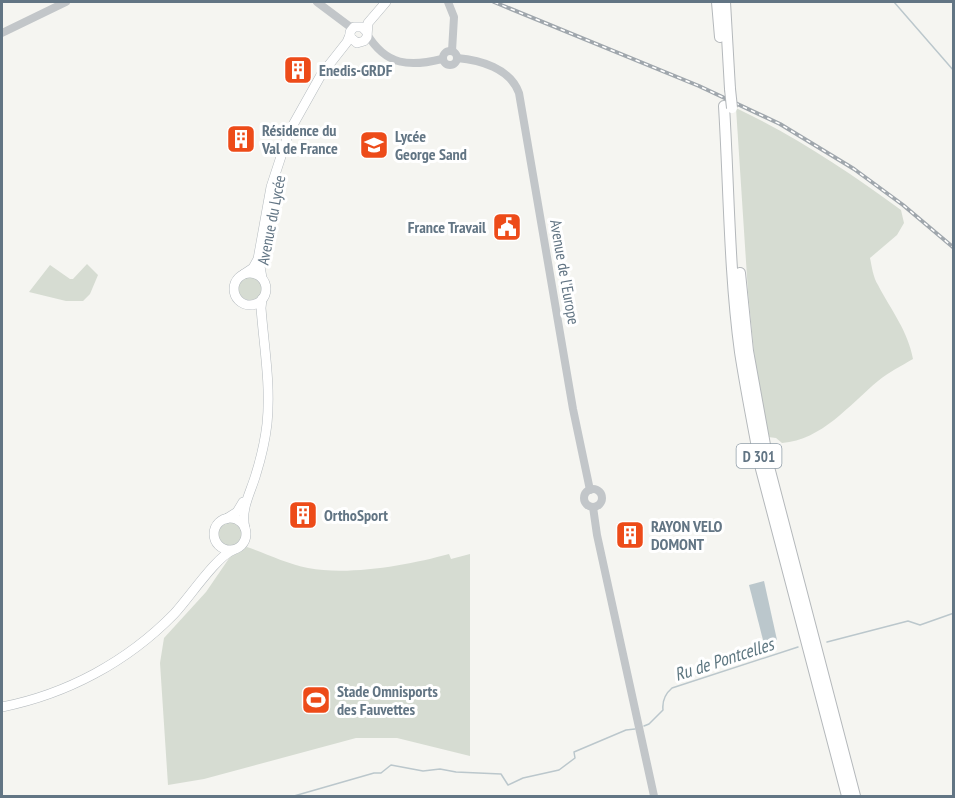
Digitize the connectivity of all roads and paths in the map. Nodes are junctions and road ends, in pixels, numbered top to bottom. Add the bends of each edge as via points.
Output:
1 (66, 2) edge
2 (316, 2) edge
3 (384, 2) edge
4 (448, 2) edge
5 (717, 2) edge
6 (725, 2) edge
7 (2, 33) edge
8 (359, 34) junction
9 (454, 55) junction
10 (727, 88) junction
11 (728, 107) junction
12 (244, 274) junction
13 (262, 278) junction
14 (262, 299) junction
15 (247, 304) junction
16 (263, 329) junction
17 (268, 392) junction
18 (225, 519) junction
19 (245, 528) junction
20 (216, 544) junction
21 (233, 550) junction
22 (211, 569) junction
23 (2, 707) edge
24 (654, 796) edge
25 (847, 796) edge
26 (855, 796) edge

1 - 7 street
2 - 8 street
3 - 8 main road, Avenue du Lycée
4 - 9 street via 454,17
5 - 10 highway, D 301
6 - 10 highway, D 301
8 - 9 street via 394,60 408,64 442,59 450,65 455,62
8 - 12 main road, Avenue du Lycée via 347,42 321,75 291,127 272,187 258,259
8 - 13 main road, Avenue du Lycée via 325,75 292,137 271,205 260,266
9 - 24 street, Avenue de l'Europe via 496,68 513,81 519,93 590,490 584,499 593,507
10 - 11 highway, D 301
11 - 25 highway, D 301 via 734,280 751,417 761,469
11 - 26 highway, D 301 via 748,351 759,418
12 - 13 main road via 256,273
12 - 15 main road via 234,290 239,301
13 - 14 main road via 266,289
14 - 15 main road
14 - 16 main road
15 - 16 main road via 256,311
16 - 17 main road
17 - 18 main road via 252,477 240,508
17 - 19 main road via 266,433 244,509
18 - 19 main road via 239,521
18 - 20 main road via 214,530
19 - 21 main road via 244,542
20 - 21 main road
20 - 22 main road
21 - 22 main road
22 - 23 main road via 160,628 125,655 62,689

